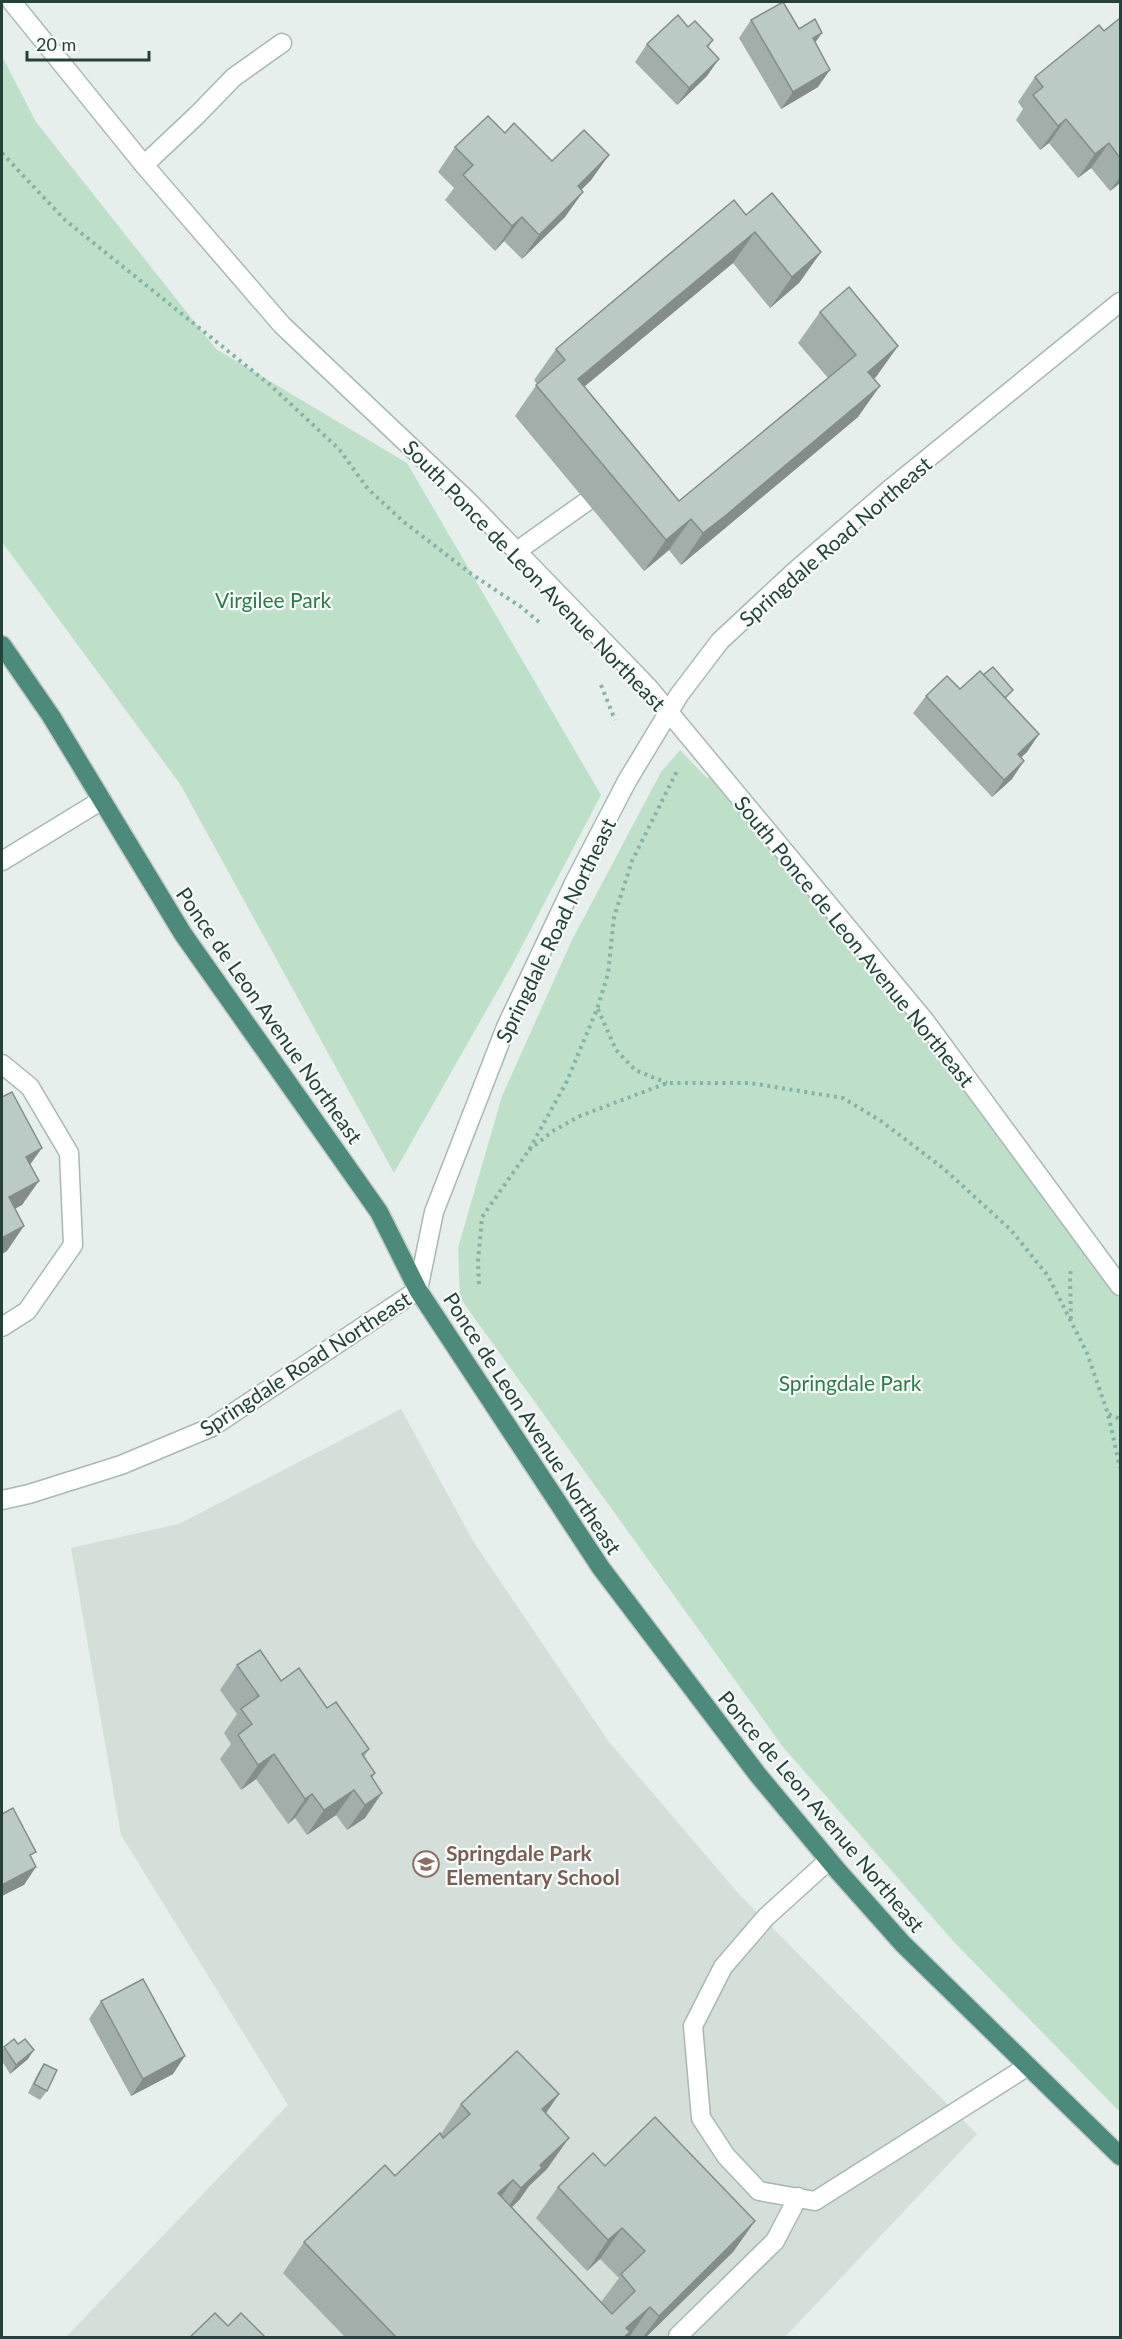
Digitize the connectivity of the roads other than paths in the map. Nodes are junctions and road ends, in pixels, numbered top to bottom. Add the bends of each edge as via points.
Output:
1 (12, 2) edge
2 (282, 44) dead end
3 (144, 165) junction
4 (1120, 303) edge
5 (586, 502) dead end
6 (517, 551) junction
7 (2, 645) edge
8 (669, 711) junction
9 (102, 800) junction
10 (2, 861) edge
11 (2, 1065) edge
12 (1120, 1286) edge
13 (418, 1290) junction
14 (2, 1328) edge
15 (2, 1500) edge
16 (829, 1860) junction
17 (1028, 2066) junction
18 (1120, 2156) edge
19 (798, 2198) junction
20 (678, 2336) edge

1 - 3 street, South Ponce de Leon Avenue Northeast
2 - 3 street via 234,76
3 - 6 street, South Ponce de Leon Avenue Northeast via 282,325
4 - 8 street, Springdale Road Northeast via 794,572 720,641
5 - 6 street
6 - 8 street, South Ponce de Leon Avenue Northeast
7 - 9 highway, Ponce de Leon Avenue Northeast
8 - 12 street, South Ponce de Leon Avenue Northeast via 925,1021
8 - 13 street, Springdale Road Northeast via 574,883 506,1027 434,1212
9 - 10 street
9 - 13 highway, Ponce de Leon Avenue Northeast via 183,934 379,1212
11 - 14 street via 30,1087 69,1153 73,1245 27,1311
13 - 15 street, Springdale Road Northeast via 212,1427 121,1465
13 - 16 highway, Ponce de Leon Avenue Northeast via 601,1568 715,1719
16 - 17 highway, Ponce de Leon Avenue Northeast via 903,1944
16 - 19 street via 766,1917 723,1968 693,2026 701,2118 726,2157 759,2191
17 - 18 highway, Ponce de Leon Avenue Northeast
17 - 19 street via 815,2201
19 - 20 street via 775,2241

